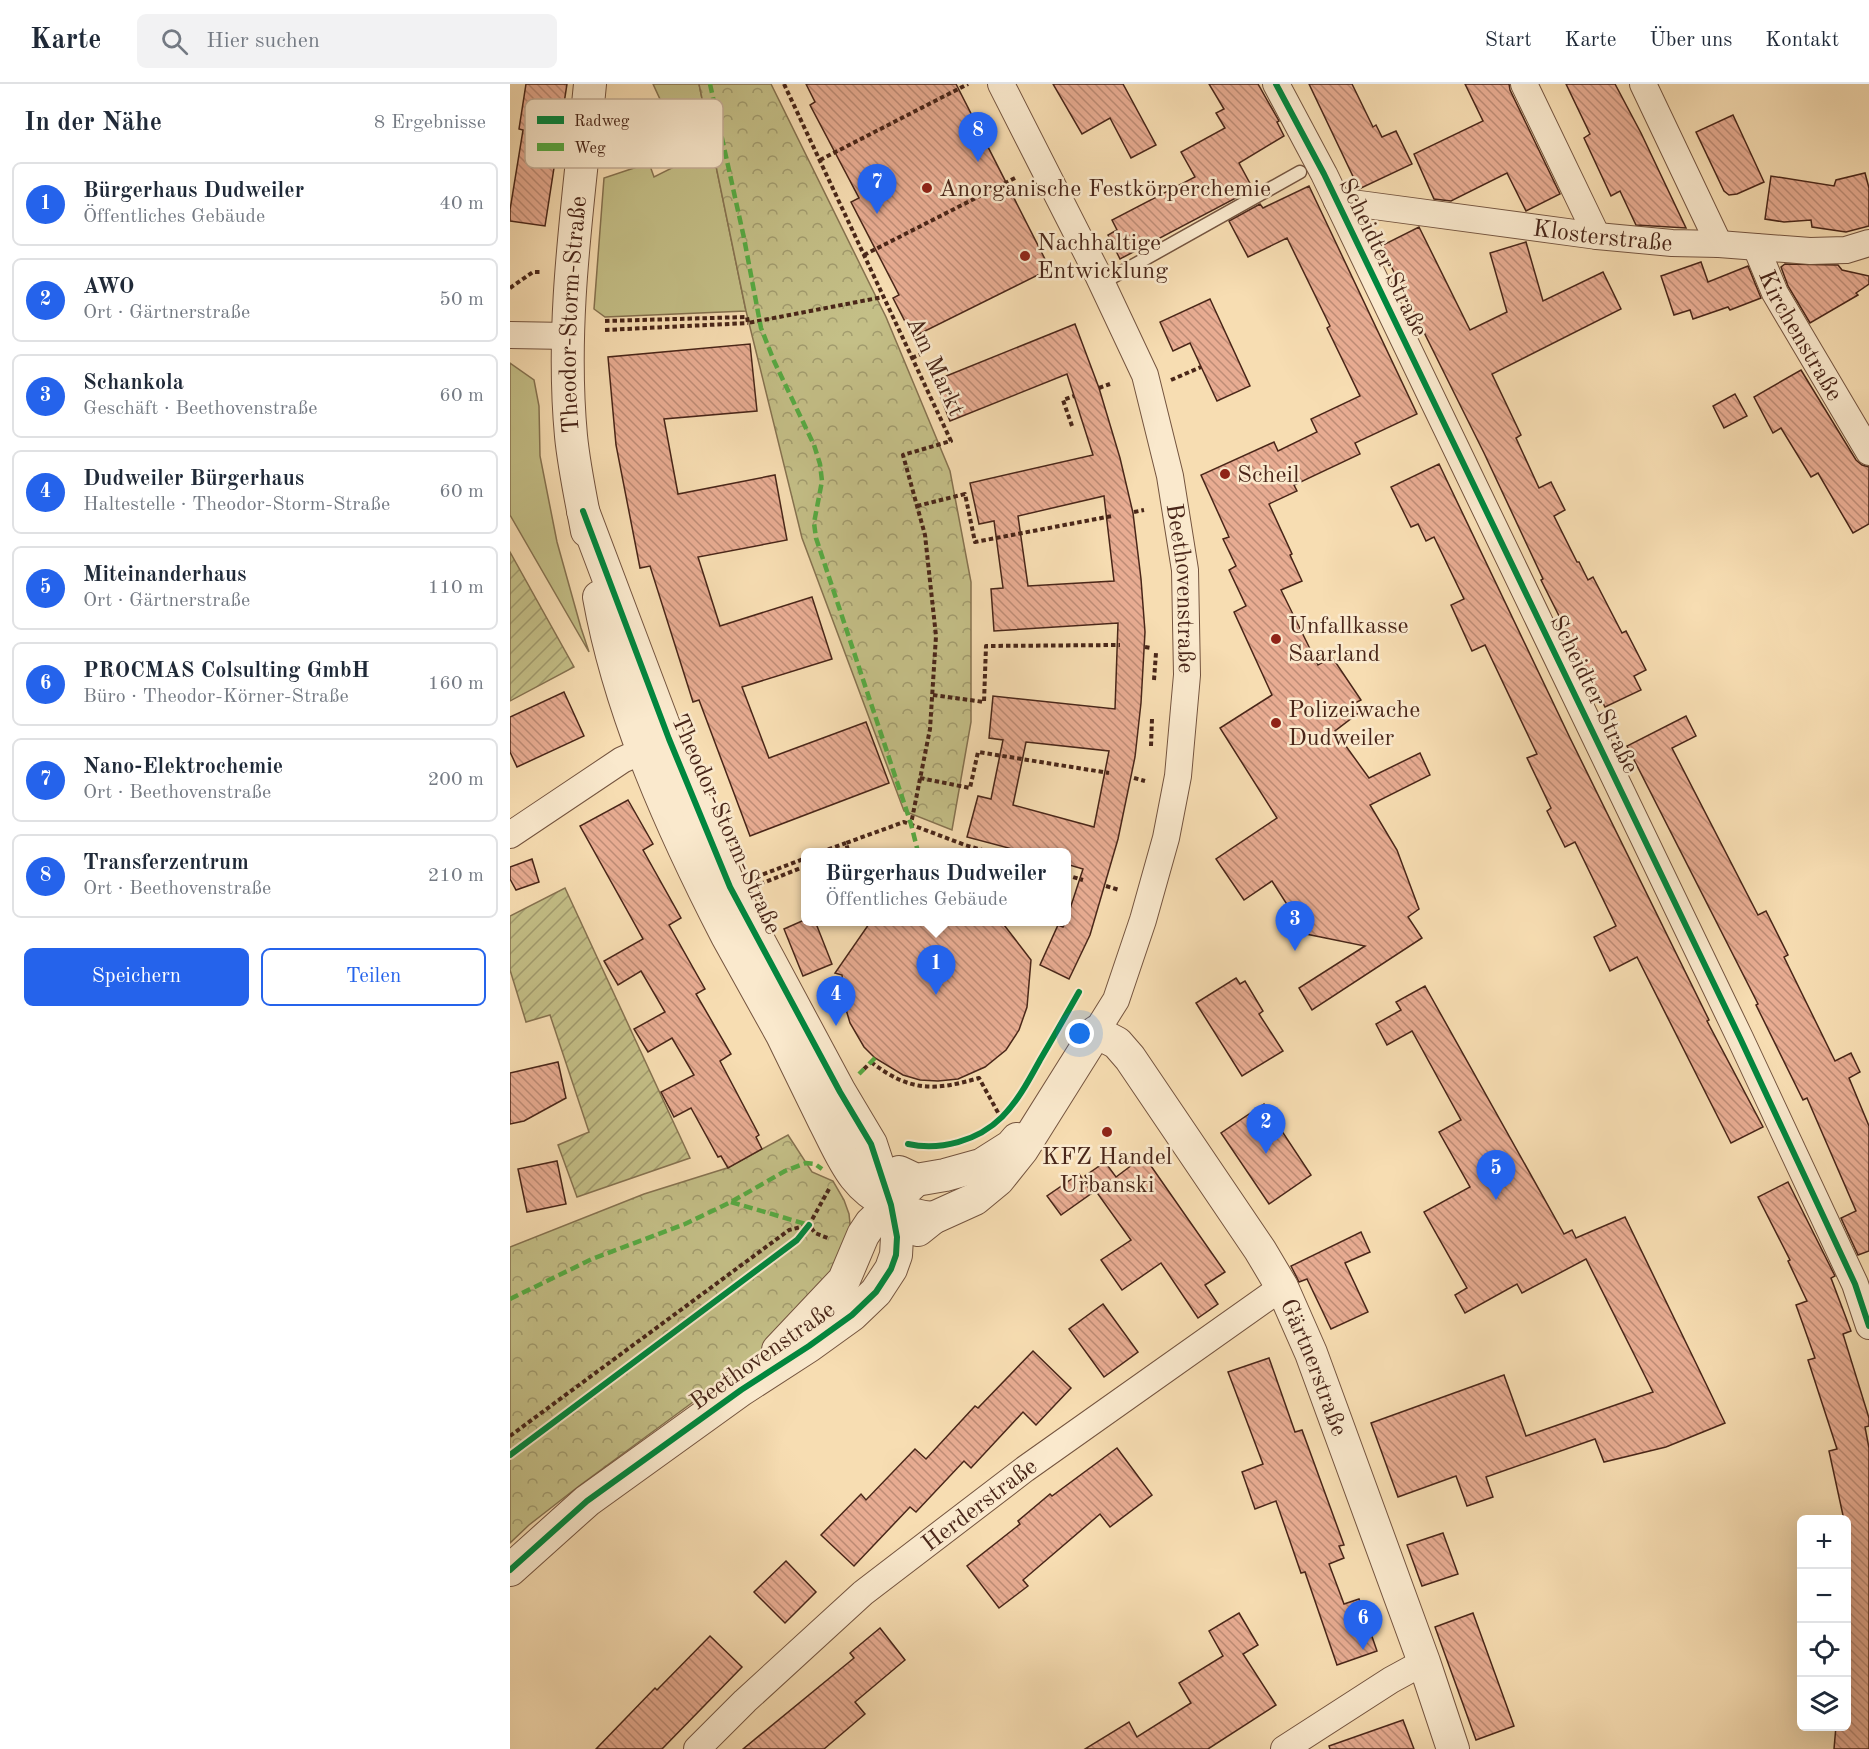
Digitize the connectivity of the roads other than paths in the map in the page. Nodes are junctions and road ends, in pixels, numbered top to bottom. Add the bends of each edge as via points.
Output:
1 (590, 84) edge
2 (1001, 84) edge
3 (1276, 84) edge
4 (1524, 84) edge
5 (1644, 84) edge
6 (588, 99) edge
7 (581, 168) edge
8 (1300, 172) dead end
9 (1337, 201) junction
10 (1597, 236) junction
11 (1869, 243) edge
12 (1719, 244) junction
13 (1756, 247) junction
14 (1102, 283) junction
15 (510, 336) edge
16 (568, 336) junction
17 (1869, 452) edge
18 (656, 745) junction
19 (510, 835) edge
20 (1096, 1032) junction
21 (1050, 1102) junction
22 (871, 1144) junction
23 (835, 1168) junction
24 (916, 1180) junction
25 (891, 1205) junction
26 (933, 1218) junction
27 (849, 1238) junction
28 (896, 1255) junction
29 (1862, 1281) edge
30 (1282, 1287) junction
31 (1869, 1326) edge
32 (741, 1390) junction
33 (510, 1570) edge
34 (1424, 1662) junction
35 (697, 1749) edge
36 (1284, 1749) edge
37 (1453, 1749) edge

1 - 6 street, Theodor-Storm-Straße
2 - 14 street, Beethovenstraße
3 - 9 street, Scheidter Straße
4 - 10 street
5 - 12 street
7 - 16 street, Theodor-Storm-Straße
8 - 14 lane
9 - 10 street, Klosterstraße
9 - 29 street, Scheidter Straße via 1740,1038
10 - 12 street, Klosterstraße
11 - 13 street, Klosterstraße via 1845,250
12 - 13 street, Klosterstraße
13 - 17 street, Kirchenstraße via 1775,293
14 - 20 street, Beethovenstraße via 1145,375 1170,476 1185,570 1187,675 1178,776 1154,886 1116,1000
15 - 16 street
16 - 18 street, Theodor-Storm-Straße via 571,436 607,640
18 - 19 street via 607,769
18 - 22 street, Theodor-Storm-Straße via 749,924
18 - 23 street, Theodor-Storm-Straße via 680,838 777,1027
20 - 21 street, Beethovenstraße
20 - 30 street, Gärtnerstraße via 1117,1043 1131,1058
21 - 24 street, Beethovenstraße via 1011,1146 981,1165
21 - 26 street, Beethovenstraße via 1022,1150 998,1180 975,1199
22 - 24 street via 901,1174
22 - 25 street, Theodor-Storm-Straße
23 - 25 street via 856,1178
23 - 27 street, Beethovenstraße via 864,1215
24 - 25 street, Beethovenstraße
25 - 26 street
25 - 27 street, Beethovenstraße
25 - 28 street, Beethovenstraße
26 - 28 street, Beethovenstraße
27 - 32 street, Beethovenstraße via 856,1256 844,1280
28 - 32 street, Beethovenstraße via 876,1292 852,1315
29 - 31 street, Scheidter Straße
30 - 34 street, Gärtnerstraße via 1311,1353
30 - 35 street, Herderstraße via 1025,1469 863,1593
32 - 33 street, Beethovenstraße via 588,1501
34 - 36 street
34 - 37 street, Gärtnerstraße

